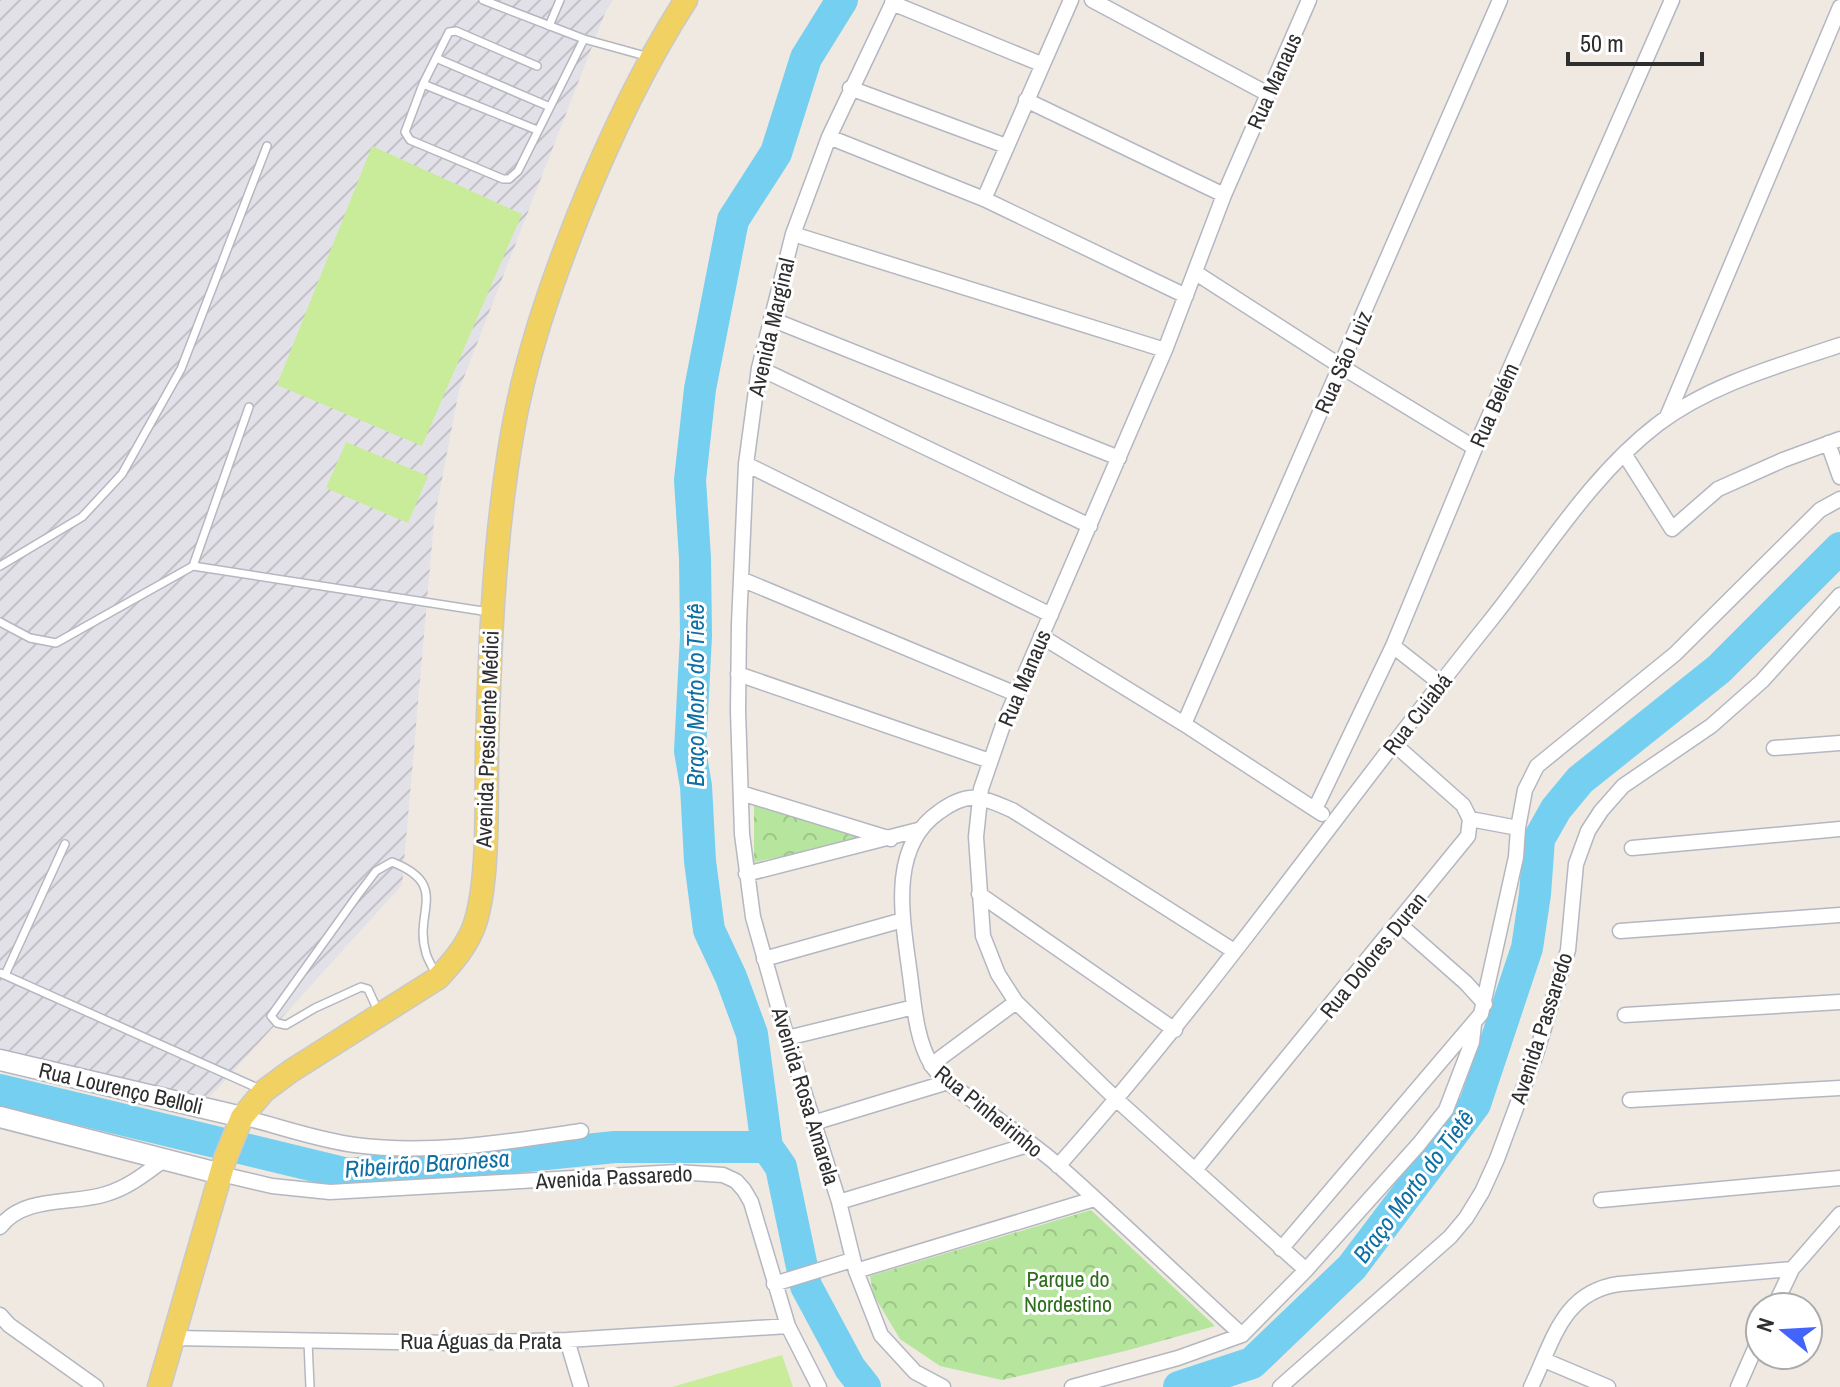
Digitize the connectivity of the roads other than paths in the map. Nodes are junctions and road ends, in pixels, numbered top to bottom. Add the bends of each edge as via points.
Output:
1 (483, 0) edge
2 (560, 0) edge
3 (686, 0) edge
4 (1071, 0) edge
5 (1092, 0) edge
6 (1309, 0) edge
7 (1500, 0) edge
8 (1672, 0) edge
9 (893, 2) edge
10 (1840, 7) edge
11 (549, 26) junction
12 (584, 39) junction
13 (436, 58) junction
14 (651, 58) junction
15 (1041, 64) junction
16 (537, 66) dead end
17 (423, 84) junction
18 (850, 88) junction
19 (1268, 94) junction
20 (1026, 100) junction
21 (550, 107) junction
22 (537, 130) junction
23 (829, 137) junction
24 (267, 146) dead end
25 (1006, 146) junction
26 (1224, 195) junction
27 (984, 199) junction
28 (793, 234) junction
29 (1196, 273) junction
30 (1186, 296) junction
31 (771, 319) junction
32 (1840, 345) edge
33 (1165, 350) junction
34 (1342, 367) junction
35 (759, 368) junction
36 (249, 407) dead end
37 (1667, 418) junction
38 (1834, 441) edge
39 (1475, 448) junction
40 (1625, 455) junction
41 (1119, 458) junction
42 (746, 464) junction
43 (1840, 477) edge
44 (1840, 499) edge
45 (1090, 526) junction
46 (0, 566) edge
47 (193, 566) junction
48 (741, 579) junction
49 (1840, 595) edge
50 (491, 612) junction
51 (1051, 615) junction
52 (0, 622) edge
53 (1041, 636) junction
54 (1393, 646) junction
55 (738, 674) junction
56 (1440, 683) junction
57 (1016, 694) junction
58 (1184, 724) junction
59 (1840, 743) edge
60 (1394, 744) junction
61 (1774, 748) dead end
62 (990, 761) junction
63 (741, 793) junction
64 (980, 796) junction
65 (1315, 809) junction
66 (1470, 819) junction
67 (1332, 821) junction
68 (1518, 828) junction
69 (1840, 829) edge
70 (918, 830) junction
71 (891, 839) junction
72 (65, 844) dead end
73 (1632, 848) dead end
74 (746, 874) junction
75 (979, 894) junction
76 (1840, 915) edge
77 (903, 920) junction
78 (1399, 924) junction
79 (1620, 931) dead end
80 (1234, 951) junction
81 (764, 959) junction
82 (3, 974) edge
83 (438, 978) junction
84 (1016, 1002) junction
85 (1840, 1002) edge
86 (1485, 1004) junction
87 (914, 1007) junction
88 (380, 1015) junction
89 (1625, 1015) dead end
90 (1474, 1024) junction
91 (1175, 1030) junction
92 (787, 1038) junction
93 (0, 1060) edge
94 (931, 1065) junction
95 (948, 1082) junction
96 (1840, 1088) edge
97 (264, 1091) junction
98 (1117, 1100) junction
99 (1630, 1100) dead end
100 (0, 1117) edge
101 (813, 1123) junction
102 (238, 1125) junction
103 (581, 1131) dead end
104 (1031, 1144) junction
105 (165, 1159) junction
106 (223, 1166) junction
107 (1058, 1166) junction
108 (1195, 1170) junction
109 (1840, 1178) edge
110 (1094, 1199) junction
111 (1601, 1200) dead end
112 (839, 1202) junction
113 (1840, 1214) edge
114 (0, 1227) edge
115 (1281, 1249) junction
116 (854, 1266) junction
117 (1792, 1269) junction
118 (1306, 1270) junction
119 (774, 1284) junction
120 (1782, 1291) edge
121 (3, 1323) edge
122 (788, 1326) junction
123 (1242, 1335) junction
124 (174, 1338) junction
125 (308, 1339) junction
126 (567, 1340) junction
127 (1544, 1360) junction
128 (96, 1387) edge
129 (159, 1387) edge
130 (310, 1387) edge
131 (581, 1387) edge
132 (819, 1387) edge
133 (943, 1387) edge
134 (1072, 1387) edge
135 (1280, 1387) edge
136 (1531, 1387) edge
137 (1608, 1387) edge

1 - 11 lane
2 - 11 lane
3 - 14 main road, Avenida Presidente Médici
4 - 15 street
5 - 19 street
6 - 19 street, Rua Manaus
7 - 34 street, Rua São Luiz
8 - 39 street, Rua Belém
9 - 15 street
9 - 18 street, Avenida Marginal
10 - 37 street
11 - 12 lane
12 - 14 lane
12 - 21 lane
13 - 16 lane via 447,35 456,31
13 - 17 lane
13 - 21 lane
14 - 50 main road, Avenida Presidente Médici via 591,184 532,345 499,512
15 - 20 street
17 - 22 lane
17 - 22 lane via 405,126 407,137 503,179 515,175
18 - 23 street, Avenida Marginal
18 - 25 street
19 - 26 street, Rua Manaus
20 - 25 street
20 - 26 street
21 - 22 lane
23 - 27 street
23 - 28 street, Avenida Marginal
24 - 46 lane via 181,369 122,474 82,517
25 - 27 street
26 - 29 street, Rua Manaus
27 - 30 street
28 - 31 street, Avenida Marginal
28 - 33 street
29 - 30 street, Rua Manaus
29 - 34 street
30 - 33 street, Rua Manaus
31 - 35 street, Avenida Marginal
31 - 41 street
32 - 37 street, Rua Cuiabá via 1720,388
33 - 41 street, Rua Manaus
34 - 39 street
34 - 58 street, Rua São Luiz
35 - 42 street, Avenida Marginal
35 - 45 street
36 - 47 lane
37 - 40 street, Rua Cuiabá
38 - 40 street via 1718,489 1672,529
38 - 43 street
39 - 54 street, Rua Belém
40 - 56 street, Rua Cuiabá
41 - 45 street, Rua Manaus
42 - 48 street, Avenida Marginal
42 - 51 street
44 - 68 street via 1820,510 1675,654 1537,766 1525,790
45 - 51 street, Rua Manaus
47 - 50 lane
47 - 52 lane via 56,643 30,638
48 - 55 street, Avenida Marginal
48 - 57 street
49 - 135 street, Avenida Passaredo via 1762,681 1711,726 1623,786 1601,811 1578,853 1568,950 1552,1007 1482,1192 1450,1237
50 - 83 main road, Avenida Presidente Médici via 481,893 473,928
51 - 53 street, Rua Manaus
53 - 57 street, Rua Manaus
53 - 58 street
54 - 56 street
54 - 65 street, Rua Belém
55 - 62 street
55 - 63 street, Avenida Rosa Amarela
56 - 60 street, Rua Cuiabá
57 - 62 street, Rua Manaus
58 - 65 street
59 - 61 street
60 - 66 street via 1453,795
60 - 67 street, Rua Cuiabá
62 - 64 street, Rua Manaus
63 - 71 street
63 - 74 street, Avenida Rosa Amarela
64 - 70 street via 947,807
64 - 75 street, Rua Manaus
64 - 80 street via 1012,810
65 - 67 street
66 - 68 street
66 - 78 street, Rua Dolores Duran via 1463,845
67 - 80 street, Rua Cuiabá
68 - 86 street
69 - 73 street
70 - 71 street
70 - 77 street, Rua Pinheirinho via 903,877
71 - 74 street
72 - 82 lane
74 - 81 street, Avenida Rosa Amarela
75 - 84 street, Rua Manaus via 989,953
75 - 91 street
76 - 79 street
77 - 81 street
77 - 87 street, Rua Pinheirinho
78 - 86 street
78 - 108 street, Rua Dolores Duran
80 - 91 street, Rua Cuiabá
81 - 92 street, Avenida Rosa Amarela
82 - 97 lane
83 - 88 main road, Avenida Presidente Médici
83 - 88 lane via 425,952 428,902 422,881 413,870 392,862 376,871 271,1016 286,1025 361,987 368,989
84 - 94 street
84 - 98 street, Rua Manaus
85 - 89 street
86 - 90 street
87 - 92 street
87 - 94 street, Rua Pinheirinho
88 - 97 main road, Avenida Presidente Médici
90 - 115 street
90 - 118 street via 1446,1110
91 - 98 street, Rua Cuiabá
92 - 101 street, Avenida Rosa Amarela
93 - 102 street, Rua Lourenço Belloli
94 - 95 street, Rua Pinheirinho
95 - 101 street
95 - 104 street, Rua Pinheirinho
96 - 99 street
97 - 102 main road, Avenida Presidente Médici
98 - 107 street, Rua Cuiabá
98 - 108 street, Rua Manaus
100 - 105 street
101 - 112 street, Avenida Rosa Amarela
102 - 103 street via 403,1148
102 - 106 main road, Avenida Presidente Médici
104 - 107 street, Rua Pinheirinho
104 - 112 street
105 - 106 street
105 - 114 street via 131,1184 103,1195 31,1206
106 - 119 street, Avenida Passaredo via 285,1188 330,1192 677,1172 723,1175 736,1181 751,1202
106 - 124 main road, Avenida Presidente Médici
107 - 110 street, Rua Pinheirinho
108 - 115 street, Rua Manaus
109 - 111 street
110 - 116 street
110 - 123 street, Rua Pinheirinho
112 - 116 street, Avenida Rosa Amarela
113 - 117 street
115 - 118 street, Rua Manaus
116 - 119 street
116 - 133 street, Avenida Rosa Amarela via 881,1335 915,1372
117 - 120 street
117 - 127 street via 1592,1290 1567,1312
118 - 123 street
119 - 122 street, Avenida Passaredo
121 - 128 street
122 - 126 street, Rua Águas da Prata
122 - 132 street, Avenida Passaredo
123 - 134 street
124 - 125 street, Rua Águas da Prata
124 - 129 main road, Avenida Presidente Médici
125 - 126 street, Rua Águas da Prata
125 - 130 lane
126 - 131 street
127 - 136 street
127 - 137 street

